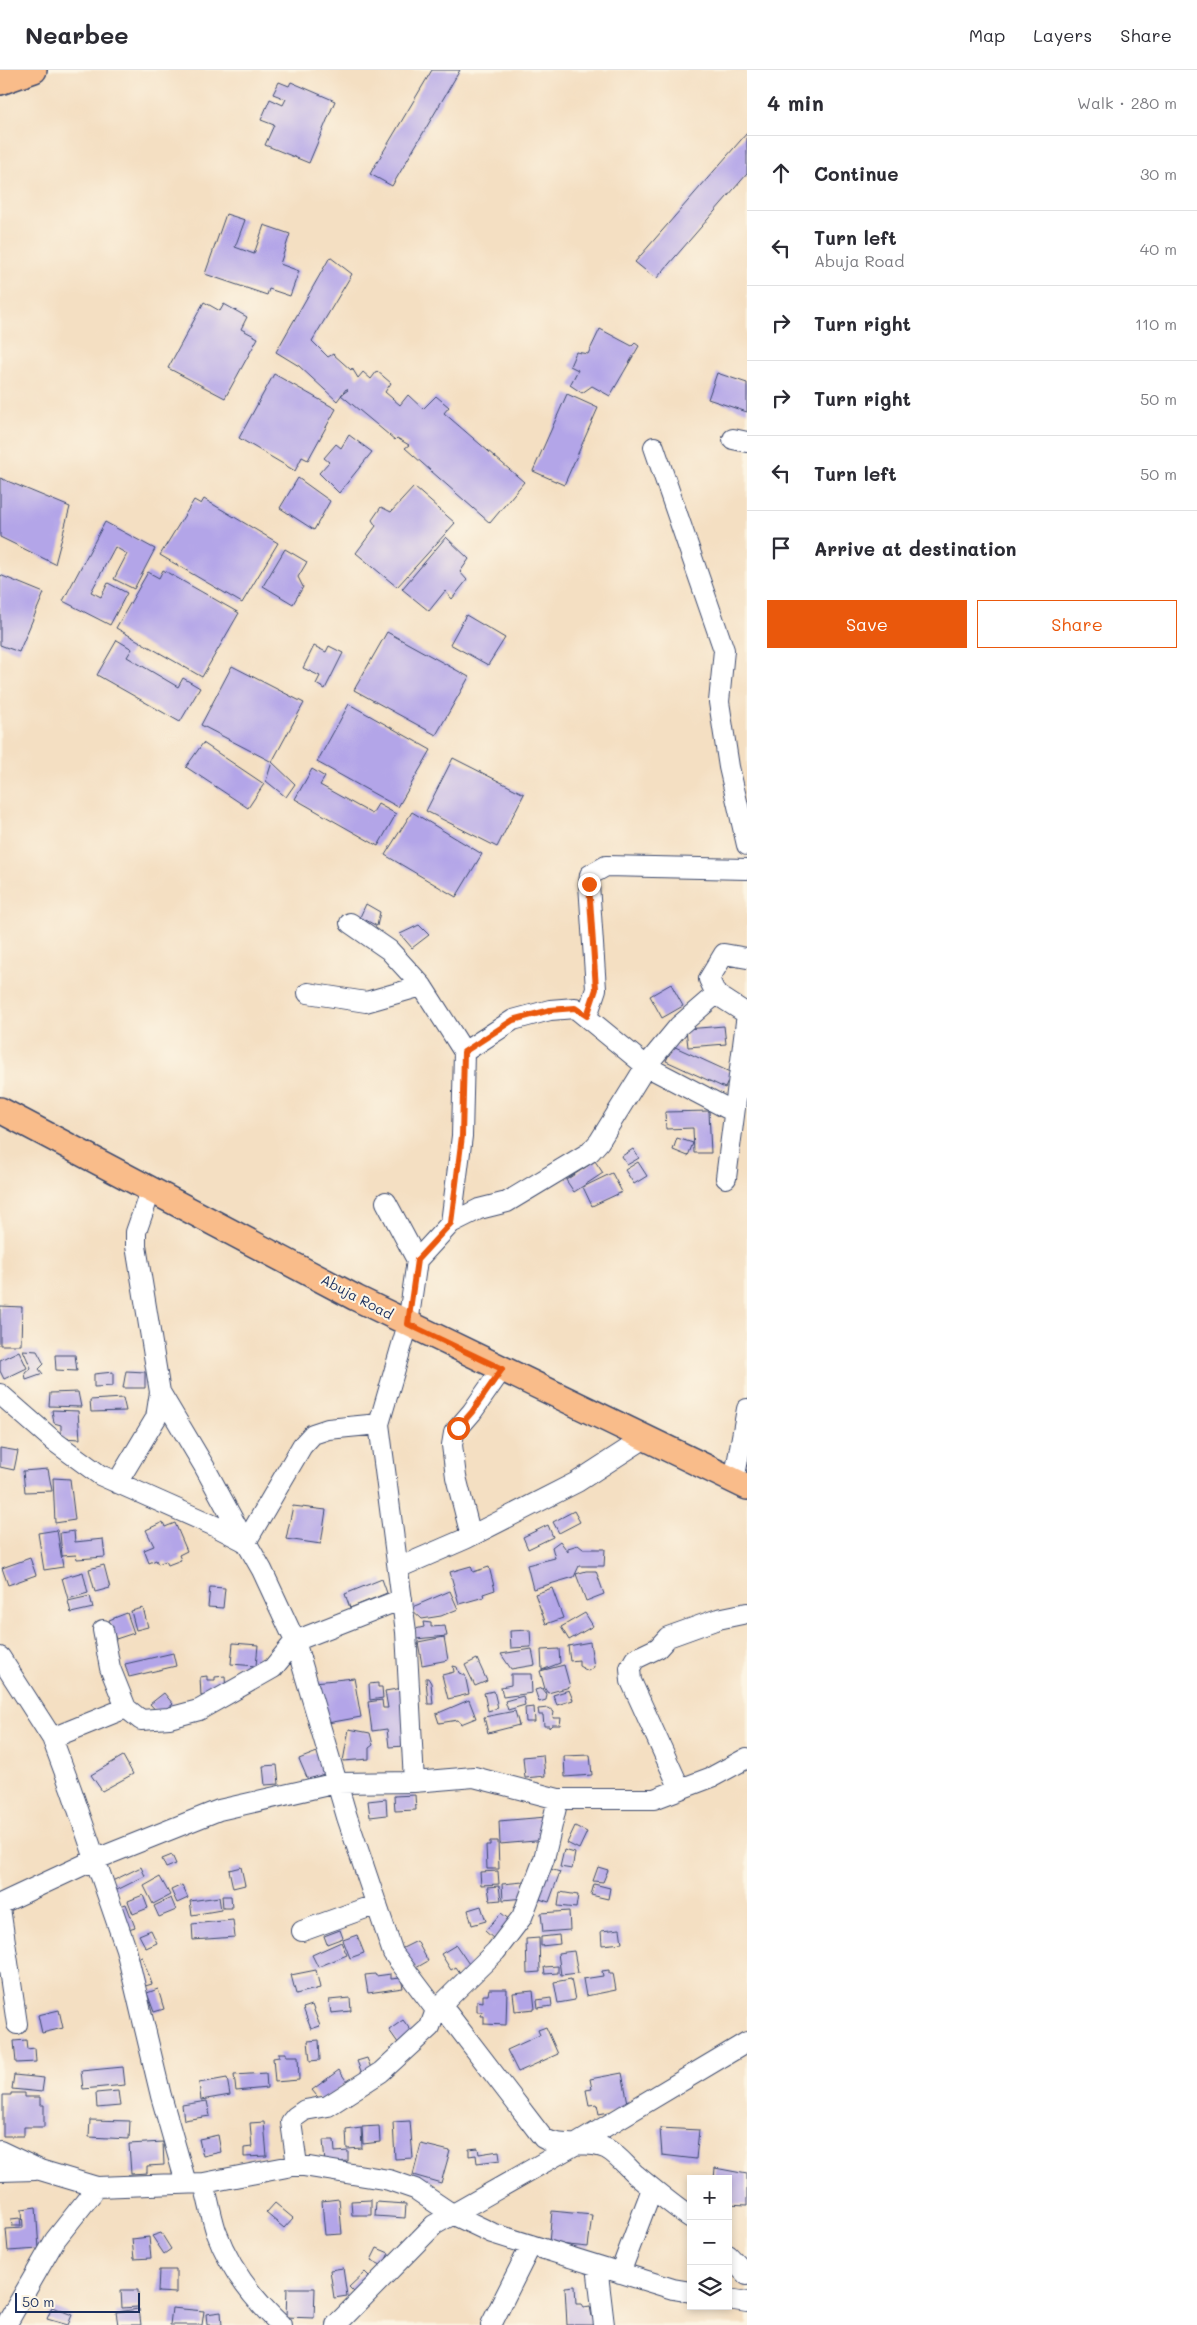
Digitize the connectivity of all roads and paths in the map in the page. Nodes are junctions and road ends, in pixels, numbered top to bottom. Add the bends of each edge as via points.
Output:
1 (34, 70) edge
2 (0, 82) edge
3 (654, 447) dead end
4 (747, 845) edge
5 (747, 869) edge
6 (350, 923) dead end
7 (747, 958) edge
8 (422, 986) junction
9 (308, 992) dead end
10 (716, 994) junction
11 (587, 1016) junction
12 (464, 1052) junction
13 (646, 1066) junction
14 (0, 1110) edge
15 (734, 1112) junction
16 (726, 1178) dead end
17 (151, 1189) junction
18 (386, 1202) dead end
19 (451, 1223) junction
20 (417, 1260) junction
21 (408, 1324) junction
22 (502, 1369) junction
23 (160, 1392) junction
24 (0, 1394) edge
25 (747, 1409) edge
26 (379, 1424) junction
27 (645, 1438) junction
28 (117, 1483) junction
29 (741, 1484) edge
30 (472, 1536) junction
31 (246, 1542) junction
32 (398, 1568) junction
33 (402, 1599) junction
34 (747, 1613) edge
35 (103, 1630) dead end
36 (295, 1641) junction
37 (0, 1657) edge
38 (126, 1708) junction
39 (52, 1738) junction
40 (747, 1758) edge
41 (414, 1782) junction
42 (337, 1783) junction
43 (680, 1789) junction
44 (558, 1799) junction
45 (94, 1860) junction
46 (377, 1904) junction
47 (0, 1906) edge
48 (302, 1931) dead end
49 (436, 2010) junction
50 (18, 2024) dead end
51 (747, 2042) edge
52 (573, 2146) junction
53 (0, 2152) edge
54 (297, 2165) junction
55 (40, 2170) junction
56 (0, 2171) edge
57 (195, 2183) junction
58 (98, 2187) junction
59 (652, 2189) junction
60 (452, 2214) junction
61 (687, 2215) edge
62 (531, 2245) junction
63 (732, 2260) edge
64 (597, 2266) junction
65 (620, 2273) junction
66 (747, 2275) edge
67 (687, 2292) edge
68 (732, 2300) edge
69 (747, 2302) edge
70 (6, 2325) edge
71 (281, 2325) edge
72 (336, 2325) edge
73 (491, 2325) edge
74 (604, 2325) edge

1 - 2 main road
3 - 4 street via 724,650 720,712
5 - 11 street via 606,866 590,875 596,989
6 - 8 street via 390,950
7 - 10 street via 724,954 709,979
8 - 9 street via 366,1002
8 - 12 street
10 - 13 street via 679,1026
10 - 15 street via 747,1014
11 - 12 street via 575,1008 550,1010 513,1020
11 - 13 street
12 - 19 street via 462,1136
13 - 15 street
13 - 19 street via 590,1152 506,1202 479,1209
14 - 17 main road, Abuja Road
15 - 16 street
17 - 21 main road, Abuja Road
17 - 23 street via 136,1232 136,1246
18 - 20 street
19 - 20 street
20 - 21 street
21 - 22 main road, Abuja Road
21 - 26 street
22 - 27 main road, Abuja Road
22 - 30 street via 454,1433 452,1445 456,1477
23 - 28 street via 156,1418
23 - 31 street
24 - 28 street via 55,1442 100,1475
25 - 29 street
26 - 31 street via 313,1434 302,1446
26 - 32 street
27 - 29 main road, Abuja Road
27 - 30 street via 577,1482
28 - 31 street
30 - 32 street
31 - 36 street
32 - 33 street
33 - 36 street
33 - 41 street
34 - 43 street via 718,1619 668,1637 658,1648 635,1659 630,1668 631,1681
35 - 38 street via 110,1668
36 - 38 street via 273,1668 199,1710 169,1718 141,1720
36 - 42 street
37 - 39 street
38 - 39 street
39 - 45 street
40 - 43 street via 712,1777
41 - 42 street
41 - 44 street via 474,1777
42 - 45 street via 218,1810
42 - 46 street
43 - 44 street via 654,1799
44 - 49 street via 544,1858 522,1917 496,1951
45 - 47 street
45 - 57 street via 126,1949 161,2096
46 - 48 street
46 - 49 street via 393,1953
47 - 50 street
49 - 52 street via 448,2014 543,2138
49 - 54 street via 430,2027 381,2072 328,2106 305,2110 295,2117 291,2122
51 - 52 street
52 - 59 street via 592,2145 607,2149
52 - 60 street
53 - 55 street
54 - 57 street
54 - 60 street via 389,2180 415,2189
55 - 56 street
55 - 58 street
57 - 58 street
57 - 71 street via 238,2275 258,2304
58 - 70 street via 55,2240
59 - 61 street
59 - 65 street
60 - 62 street via 492,2233
60 - 72 street via 434,2225
62 - 64 street
62 - 73 street
63 - 66 street
64 - 65 street
64 - 74 street
65 - 67 street
68 - 69 street

